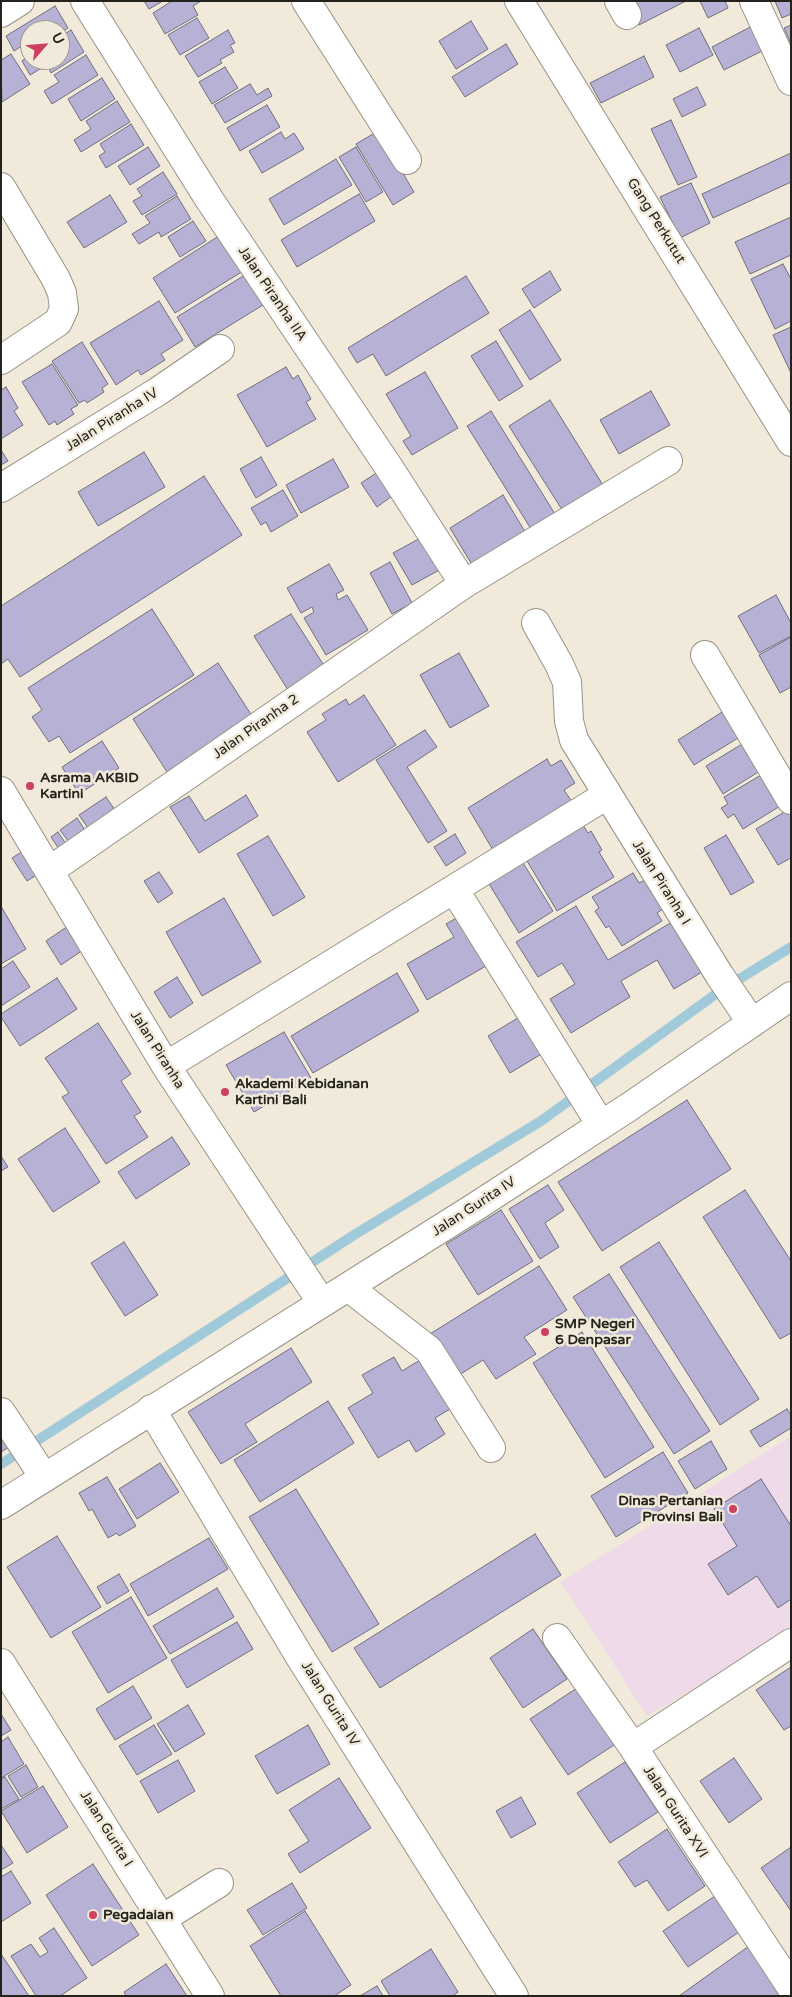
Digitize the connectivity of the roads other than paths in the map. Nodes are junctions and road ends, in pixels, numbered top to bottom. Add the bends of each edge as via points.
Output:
1 (20, 1) edge
2 (85, 1) edge
3 (306, 1) edge
4 (519, 1) edge
5 (754, 1) edge
6 (1, 13) edge
7 (791, 81) edge
8 (407, 160) dead end
9 (1, 187) edge
10 (220, 349) dead end
11 (1, 360) edge
12 (791, 442) edge
13 (668, 461) dead end
14 (1, 488) edge
15 (464, 584) junction
16 (536, 623) dead end
17 (705, 654) dead end
18 (1, 791) edge
19 (607, 795) junction
20 (791, 800) edge
21 (49, 871) junction
22 (454, 889) junction
23 (790, 998) edge
24 (749, 1020) junction
25 (166, 1066) junction
26 (596, 1117) junction
27 (348, 1286) junction
28 (318, 1297) junction
29 (151, 1409) junction
30 (1, 1412) edge
31 (491, 1448) dead end
32 (40, 1471) junction
33 (1, 1505) edge
34 (558, 1638) dead end
35 (791, 1643) edge
36 (1, 1663) edge
37 (632, 1747) junction
38 (219, 1883) dead end
39 (162, 1919) junction
40 (791, 1986) edge
41 (210, 1996) edge
42 (514, 1996) edge

1 - 6 street
2 - 15 street, Jalan Piranha IIA via 209,199
3 - 8 street
4 - 12 street, Gang Perkutut
5 - 7 street
9 - 11 street via 56,279 64,308 58,322
10 - 14 street, Jalan Piranha IV via 157,392
13 - 15 street, Jalan Piranha 2
15 - 21 street, Jalan Piranha 2
16 - 19 street, Jalan Piranha I via 566,682 574,740
17 - 20 street
18 - 21 street, Jalan Piranha
19 - 22 street
19 - 24 street, Jalan Piranha I
21 - 25 street, Jalan Piranha
22 - 25 street
22 - 26 street
23 - 24 street, Jalan Gurita IV
24 - 26 street, Jalan Gurita IV
25 - 28 street, Jalan Piranha
26 - 27 street, Jalan Gurita IV via 475,1207
27 - 28 street, Jalan Gurita IV
27 - 31 street via 429,1350
28 - 29 street, Jalan Gurita IV
29 - 32 street, Jalan Gurita IV
29 - 42 street, Jalan Gurita IV via 300,1657
30 - 32 street
32 - 33 street, Jalan Gurita IV
34 - 37 street, Jalan Gurita XVI
35 - 37 street
36 - 39 street, Jalan Gurita I
37 - 40 street, Jalan Gurita XVI
38 - 39 street
39 - 41 street, Jalan Gurita I

